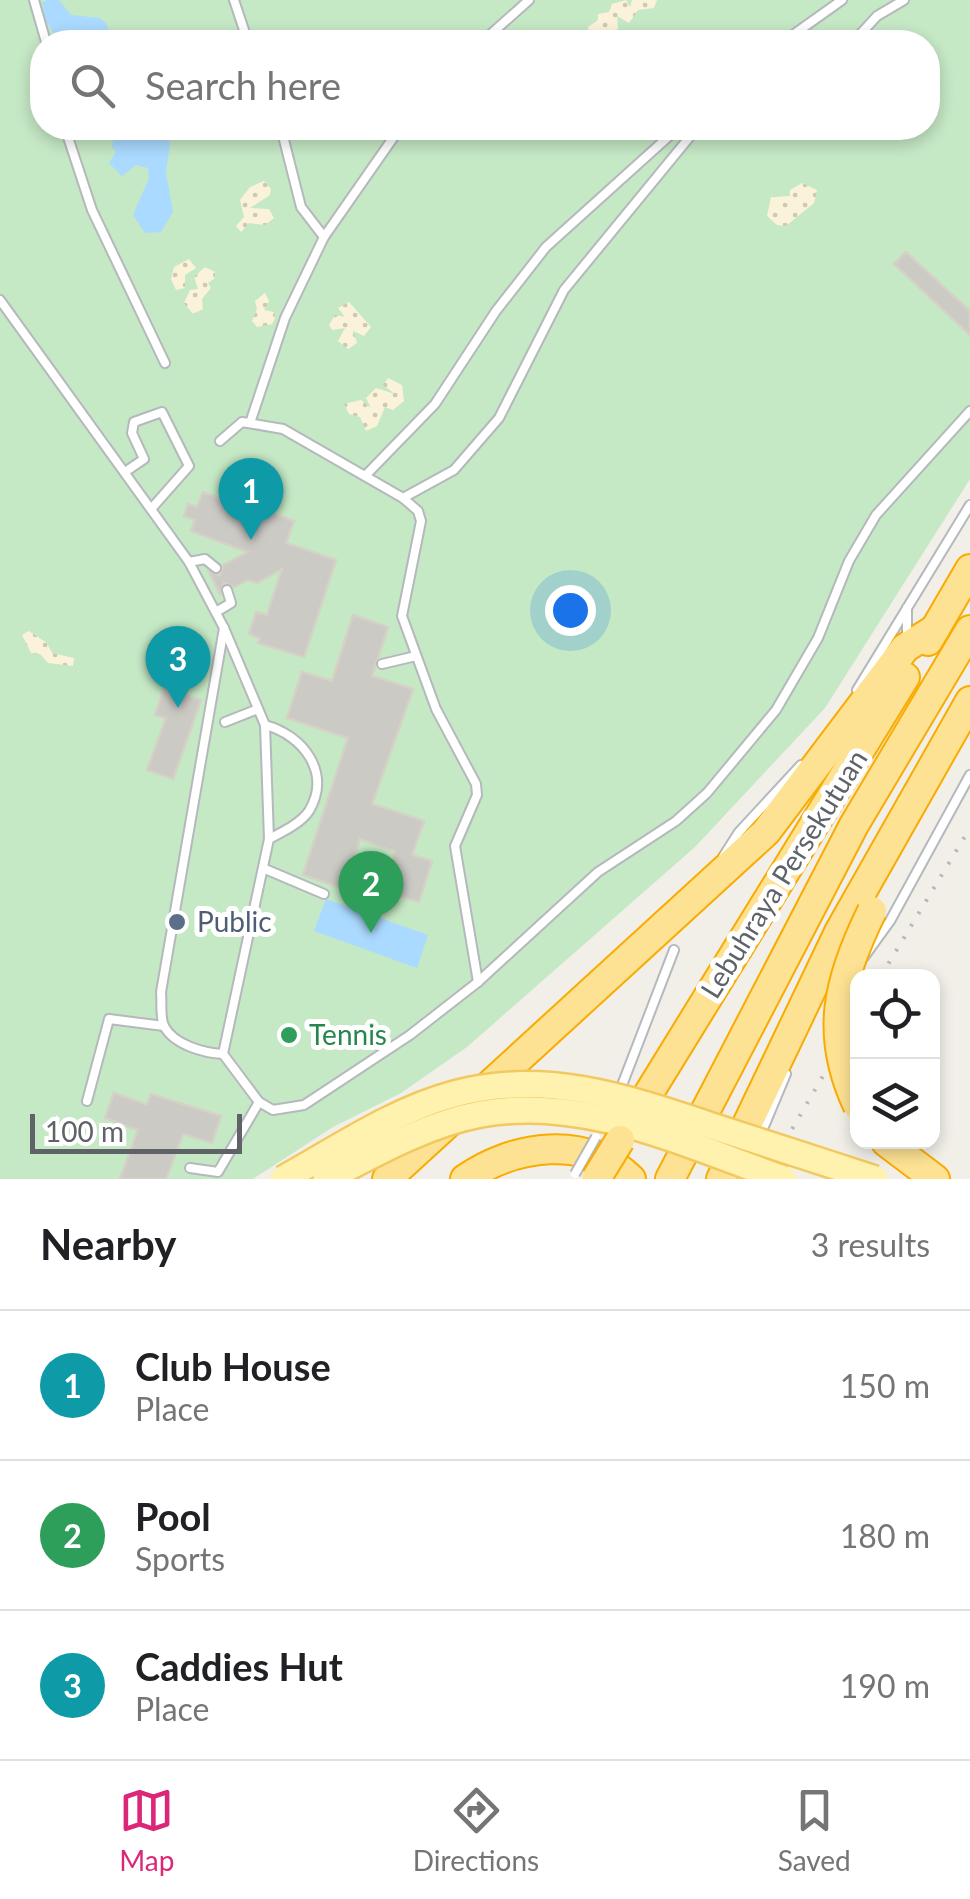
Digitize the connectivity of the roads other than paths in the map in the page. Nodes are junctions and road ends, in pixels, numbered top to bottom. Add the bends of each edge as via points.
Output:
1 (34, 0) edge
2 (234, 0) edge
3 (529, 0) edge
4 (842, 0) edge
5 (904, 0) edge
6 (43, 30) edge
7 (244, 30) edge
8 (495, 30) edge
9 (799, 30) edge
10 (864, 30) edge
11 (69, 140) edge
12 (283, 140) edge
13 (392, 140) edge
14 (665, 140) edge
15 (687, 140) edge
16 (324, 237) junction
17 (0, 300) edge
18 (165, 363) dead end
19 (970, 411) edge
20 (251, 420) junction
21 (220, 442) dead end
22 (125, 472) junction
23 (365, 476) junction
24 (403, 498) junction
25 (970, 504) edge
26 (152, 508) junction
27 (190, 562) junction
28 (216, 568) dead end
29 (970, 569) edge
30 (227, 590) dead end
31 (908, 608) junction
32 (216, 612) junction
33 (224, 628) junction
34 (936, 628) junction
35 (970, 630) edge
36 (905, 648) junction
37 (416, 656) junction
38 (237, 659) junction
39 (219, 661) junction
40 (382, 664) dead end
41 (970, 702) edge
42 (258, 709) junction
43 (225, 722) dead end
44 (264, 725) junction
45 (940, 754) junction
46 (970, 775) edge
47 (269, 839) junction
48 (265, 869) junction
49 (714, 874) dead end
50 (324, 894) dead end
51 (674, 950) dead end
52 (478, 982) junction
53 (836, 983) dead end
54 (822, 994) dead end
55 (164, 1026) junction
56 (223, 1054) junction
57 (850, 1090) edge
58 (87, 1101) dead end
59 (258, 1102) junction
60 (608, 1138) junction
61 (895, 1149) edge
62 (416, 1155) junction
63 (190, 1168) dead end
64 (352, 1174) edge
65 (671, 1176) edge
66 (581, 1177) edge
67 (283, 1179) edge
68 (326, 1179) edge
69 (386, 1179) edge
70 (465, 1179) edge
71 (632, 1179) edge
72 (721, 1179) edge
73 (742, 1179) edge
74 (784, 1179) edge
75 (875, 1179) edge
76 (935, 1179) edge

1 - 6 lane
2 - 7 lane
3 - 8 lane
4 - 9 lane
5 - 10 lane
11 - 18 lane via 92,210
12 - 16 lane via 301,207
13 - 16 lane
14 - 23 lane via 546,247 435,404
15 - 24 lane via 564,290 498,418 454,470
16 - 20 lane via 285,318
17 - 22 lane
19 - 52 lane via 876,515 810,652 737,758 676,821 598,872
20 - 21 lane via 237,423
20 - 23 lane via 284,429
22 - 26 lane
22 - 26 lane via 144,459 134,422 162,412 189,466
23 - 24 lane
24 - 37 lane via 421,521 402,616
25 - 31 lane
26 - 27 lane
27 - 28 lane via 205,559
27 - 32 lane
29 - 34 highway, Lebuhraya Persekutuan
30 - 32 lane via 231,603
31 - 36 lane
31 - 49 lane via 842,713 739,832
32 - 33 lane
33 - 38 lane
33 - 39 lane
34 - 36 highway
34 - 60 highway, Lebuhraya Persekutuan
35 - 65 highway, Lebuhraya Persekutuan via 854,824
36 - 62 highway via 766,832
37 - 40 lane
37 - 52 lane via 476,784 455,846
38 - 39 lane
38 - 42 lane
39 - 55 lane via 166,958
41 - 45 highway
42 - 43 lane
42 - 44 lane
44 - 47 lane
44 - 47 lane via 299,744 317,766 319,784 308,812
45 - 57 highway, bridge via 932,794 846,969 838,1025
45 - 72 highway, bridge via 872,870
46 - 53 lane via 890,921
47 - 48 lane
48 - 50 lane
48 - 56 lane
51 - 60 lane
52 - 59 lane via 304,1105 273,1110
54 - 73 lane
55 - 56 lane via 190,1047
55 - 58 lane via 109,1019
56 - 59 lane
59 - 63 lane via 218,1172
60 - 66 highway, Lebuhraya Persekutuan, bridge
61 - 76 highway
62 - 64 highway
62 - 69 highway
64 - 68 main road, bridge
64 - 74 main road, bridge via 479,1114 552,1109 647,1132
67 - 75 main road, bridge via 449,1095 516,1083 612,1093
70 - 71 highway via 506,1156 550,1148 619,1167

